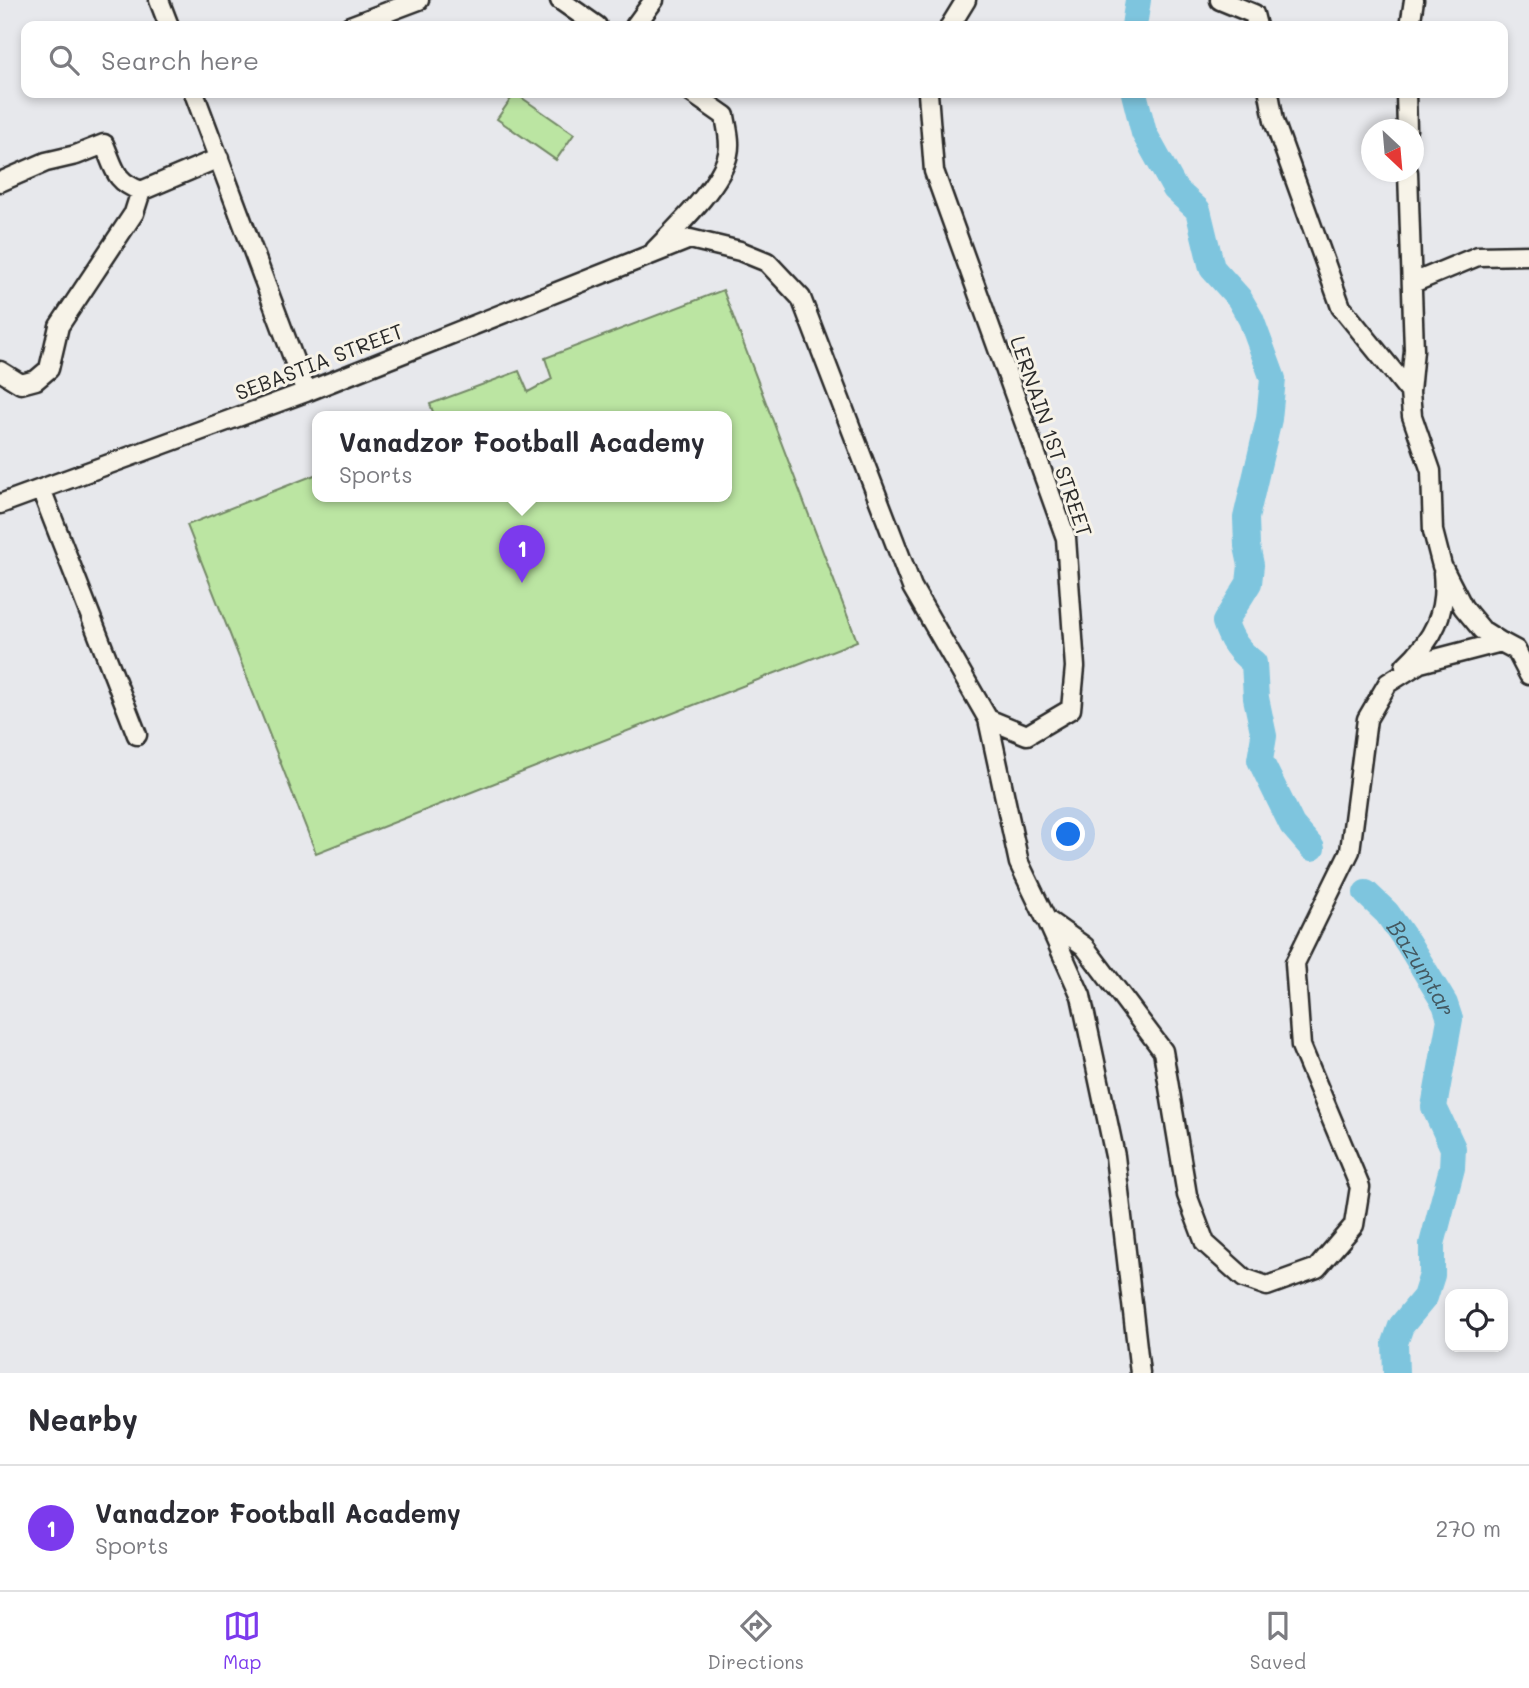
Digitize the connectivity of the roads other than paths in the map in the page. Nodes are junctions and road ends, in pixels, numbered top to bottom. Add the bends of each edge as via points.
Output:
1 (159, 0) edge
2 (419, 0) edge
3 (560, 0) edge
4 (654, 0) edge
5 (966, 0) edge
6 (1220, 0) edge
7 (1415, 0) edge
8 (167, 21) edge
9 (364, 21) edge
10 (590, 21) edge
11 (639, 21) edge
12 (953, 21) edge
13 (1256, 21) edge
14 (1411, 21) edge
15 (196, 98) edge
16 (699, 98) edge
17 (928, 98) edge
18 (1270, 98) edge
19 (1406, 98) edge
20 (1407, 119) edge
21 (219, 158) junction
22 (0, 182) edge
23 (1408, 182) edge
24 (141, 191) junction
25 (652, 252) junction
26 (1529, 255) edge
27 (1413, 282) junction
28 (0, 371) edge
29 (306, 392) junction
30 (1410, 392) junction
31 (41, 489) junction
32 (0, 504) edge
33 (1442, 566) junction
34 (1501, 642) junction
35 (1529, 676) edge
36 (1388, 683) junction
37 (988, 719) junction
38 (137, 735) dead end
39 (1046, 919) junction
40 (1140, 1373) edge

1 - 8 street
2 - 9 street
3 - 10 street
4 - 11 street
5 - 12 street
6 - 13 street via 1254,14
7 - 14 street
15 - 21 street
16 - 25 street via 725,116 729,153 702,197
17 - 37 street, LERNAIN 1ST STREET via 934,171 1066,538 1075,667 1071,709 1027,736
18 - 30 street via 1340,307
19 - 20 street
21 - 24 street
21 - 29 street
22 - 24 street via 104,144 119,178
23 - 27 street
24 - 28 street via 134,213 59,326 49,369 36,380 21,384
25 - 29 street, SEBASTIA STREET
25 - 37 street, SEBASTIA STREET via 690,239 740,251 767,262 801,298 912,587
26 - 27 street via 1478,256
27 - 30 street
29 - 31 street, SEBASTIA STREET
30 - 33 street via 1412,416 1432,471 1433,531
31 - 32 street, SEBASTIA STREET
31 - 38 street
33 - 34 street via 1463,607 1482,630
33 - 36 street via 1445,592 1440,616 1428,641
34 - 35 street via 1516,650
34 - 36 street via 1420,663
36 - 39 street via 1367,719 1350,851 1295,963 1301,1046 1360,1187 1354,1225 1317,1268 1267,1286 1244,1278 1205,1243 1187,1195 1163,1051 1084,946
37 - 39 street, SEBASTIA STREET via 1019,863
39 - 40 street, SEBASTIA STREET via 1081,996 1115,1156

